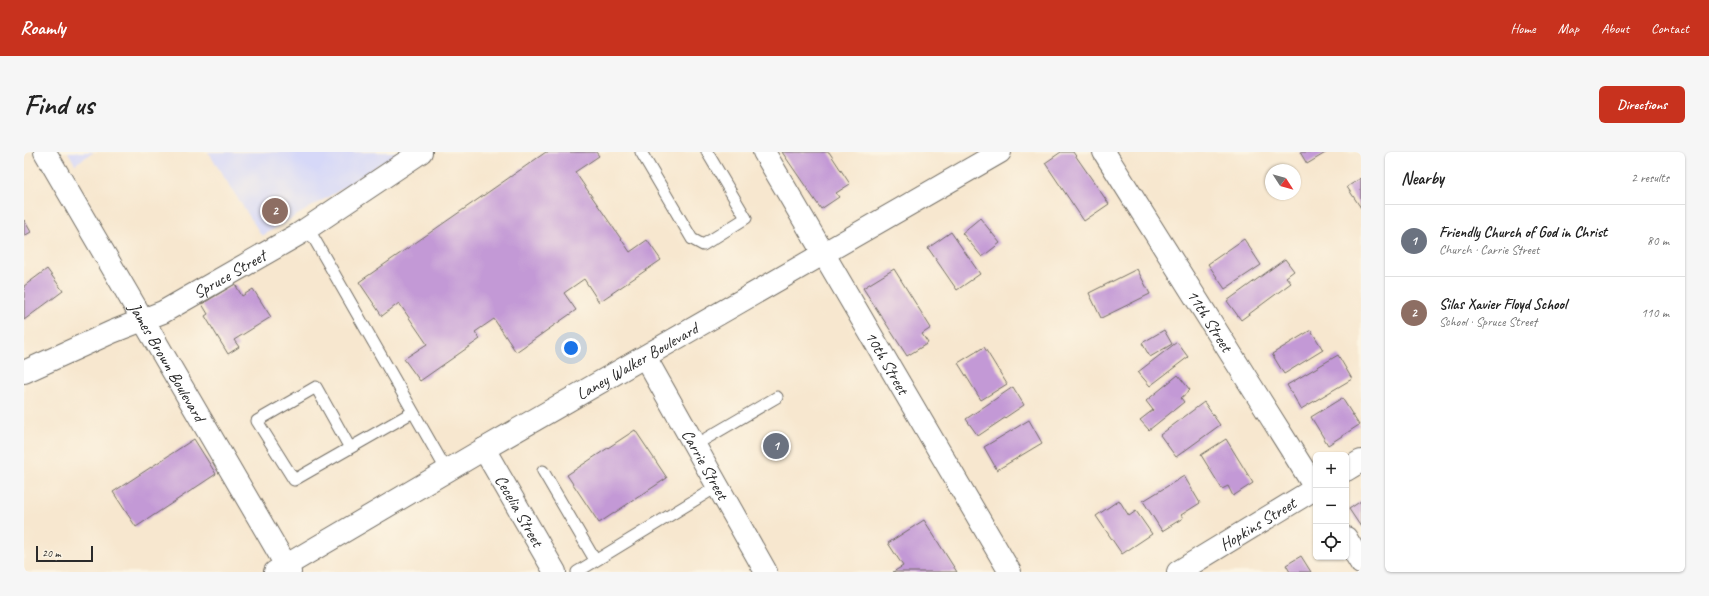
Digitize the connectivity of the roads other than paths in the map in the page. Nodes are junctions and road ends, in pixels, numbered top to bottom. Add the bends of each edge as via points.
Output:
1 (45, 152) edge
2 (421, 152) edge
3 (641, 152) edge
4 (707, 152) edge
5 (764, 152) edge
6 (1000, 152) edge
7 (1104, 152) edge
8 (308, 228) junction
9 (824, 254) junction
10 (144, 320) junction
11 (645, 357) junction
12 (24, 372) edge
13 (776, 397) dead end
14 (413, 412) junction
15 (695, 445) junction
16 (350, 448) junction
17 (484, 449) junction
18 (1361, 460) edge
19 (1349, 468) edge
20 (447, 471) junction
21 (543, 471) dead end
22 (1313, 483) edge
23 (718, 486) junction
24 (1313, 490) edge
25 (1349, 543) edge
26 (596, 560) junction
27 (1361, 563) edge
28 (284, 570) edge
29 (555, 572) edge
30 (577, 572) edge
31 (766, 572) edge
32 (1010, 572) edge
33 (1178, 572) edge

1 - 10 street, James Brown Boulevard
2 - 8 street, Spruce Street
3 - 4 lane via 692,239 703,245 746,218
5 - 9 street, 10th Street
6 - 9 street, Laney Walker Boulevard
7 - 22 street, 11th Street
8 - 10 street, Spruce Street via 163,312
8 - 14 lane
9 - 11 street, Laney Walker Boulevard
9 - 32 street, 10th Street
10 - 12 street, Spruce Street
10 - 28 street, James Brown Boulevard
11 - 15 street, Carrie Street
11 - 17 street, Laney Walker Boulevard
13 - 15 lane
14 - 16 lane
14 - 20 lane
15 - 23 street, Carrie Street
16 - 16 lane via 294,480 257,421 316,387
17 - 20 street, Laney Walker Boulevard
17 - 29 street, Cecelia Street
18 - 19 street
20 - 28 street, Laney Walker Boulevard
21 - 26 lane
23 - 26 lane
23 - 31 street, Carrie Street
24 - 33 street, Hopkins Street
25 - 27 street
26 - 30 lane

